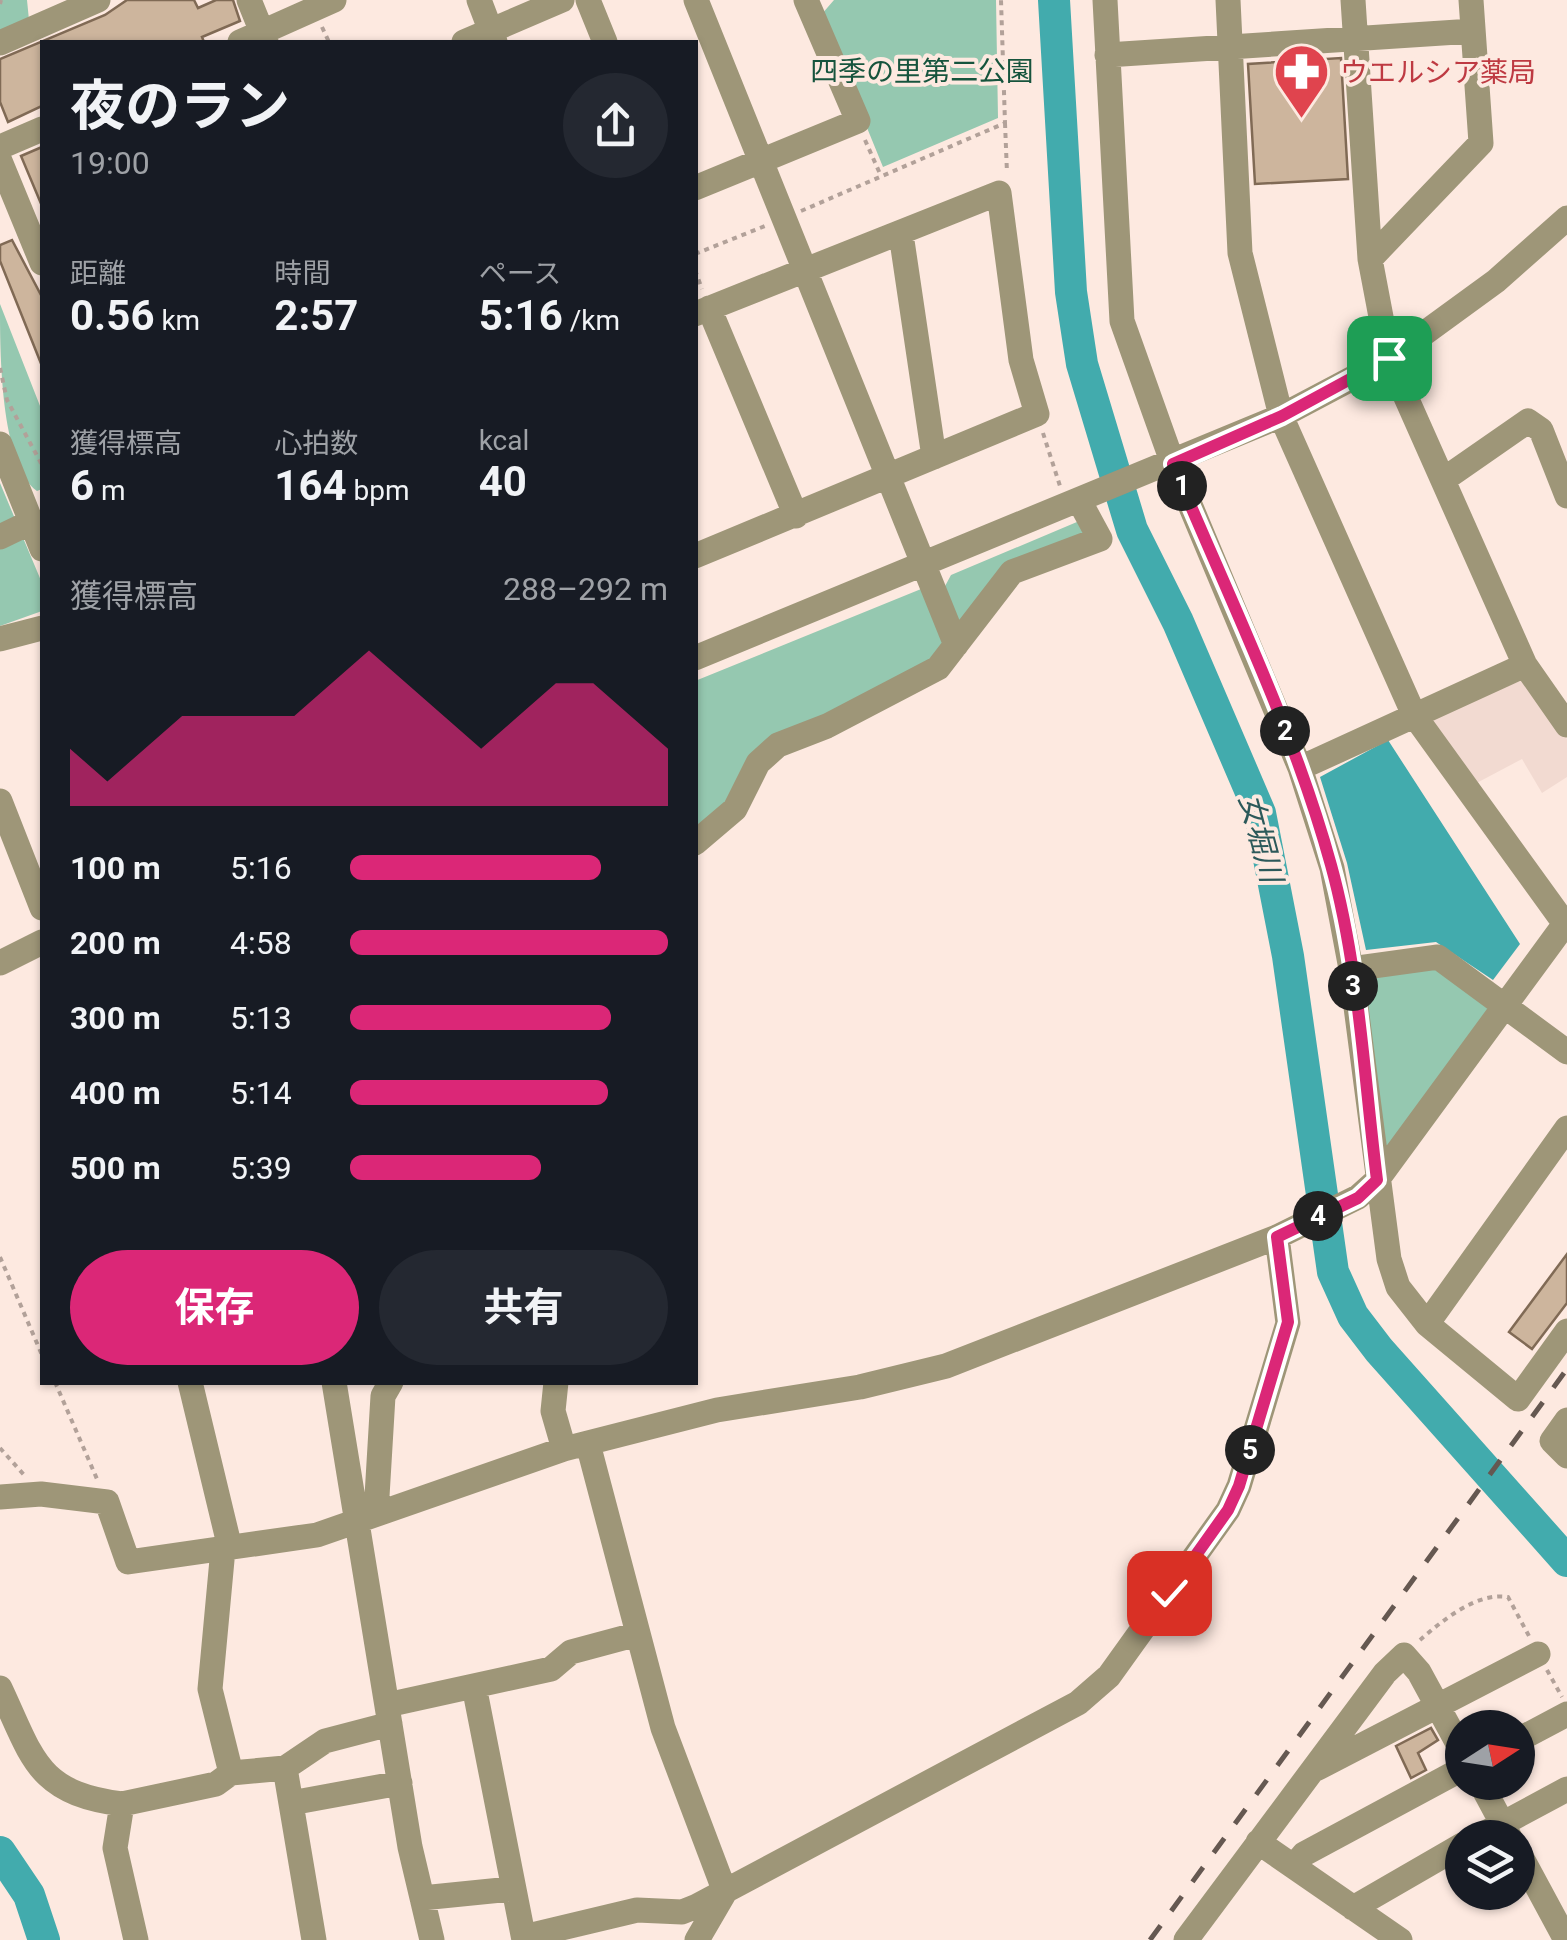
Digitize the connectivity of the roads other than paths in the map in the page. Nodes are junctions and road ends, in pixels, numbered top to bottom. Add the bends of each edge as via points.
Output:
1 (98, 0) edge
2 (250, 0) edge
3 (334, 0) edge
4 (479, 0) edge
5 (562, 0) edge
6 (588, 0) edge
7 (696, 0) edge
8 (1105, 0) edge
9 (1228, 0) edge
10 (1353, 0) edge
11 (1471, 0) edge
12 (809, 1) edge
13 (44, 11) edge
14 (1473, 31) junction
15 (492, 37) edge
16 (256, 39) edge
17 (604, 40) edge
18 (1356, 40) junction
19 (0, 43) edge
20 (1230, 47) junction
21 (1106, 55) junction
22 (40, 130) edge
23 (0, 148) edge
24 (0, 161) edge
25 (761, 162) junction
26 (698, 187) edge
27 (1567, 218) edge
28 (901, 234) junction
29 (38, 235) edge
30 (1370, 259) junction
31 (806, 269) junction
32 (702, 311) edge
33 (1389, 358) junction
34 (1282, 416) junction
35 (0, 444) edge
36 (934, 458) junction
37 (1173, 464) junction
38 (888, 477) junction
39 (1443, 480) junction
40 (1567, 496) edge
41 (1078, 503) junction
42 (796, 516) junction
43 (31, 522) junction
44 (0, 537) edge
45 (40, 544) edge
46 (698, 547) edge
47 (924, 562) junction
48 (40, 629) edge
49 (0, 639) edge
50 (956, 645) junction
51 (698, 657) edge
52 (1525, 665) junction
53 (1414, 716) junction
54 (1567, 725) edge
55 (1300, 768) junction
56 (0, 801) edge
57 (698, 841) edge
58 (40, 903) edge
59 (1566, 923) edge
60 (40, 943) edge
61 (0, 963) edge
62 (1350, 969) junction
63 (1505, 1006) junction
64 (1567, 1052) edge
65 (1567, 1128) edge
66 (1368, 1189) junction
67 (1282, 1234) junction
68 (1427, 1324) junction
69 (1567, 1331) edge
70 (191, 1385) edge
71 (335, 1385) edge
72 (389, 1385) edge
73 (556, 1385) edge
74 (1567, 1420) edge
75 (576, 1446) junction
76 (1567, 1456) edge
77 (0, 1498) edge
78 (367, 1516) junction
79 (226, 1548) junction
80 (638, 1634) junction
81 (1538, 1654) road end
82 (474, 1686) junction
83 (0, 1688) edge
84 (1438, 1708) junction
85 (389, 1714) junction
86 (1567, 1714) edge
87 (1445, 1721) edge
88 (1535, 1731) edge
89 (285, 1768) junction
90 (1310, 1772) junction
91 (231, 1773) junction
92 (1445, 1778) edge
93 (400, 1783) junction
94 (1567, 1789) edge
95 (291, 1803) junction
96 (122, 1804) junction
97 (1521, 1820) edge
98 (1258, 1842) junction
99 (1445, 1855) edge
100 (1294, 1866) junction
101 (1535, 1883) edge
102 (511, 1889) junction
103 (725, 1892) junction
104 (422, 1898) junction
105 (1353, 1908) junction
106 (682, 1912) junction
107 (524, 1939) edge
108 (136, 1940) edge
109 (314, 1940) edge
110 (432, 1940) edge
111 (695, 1940) edge
112 (1186, 1940) edge
113 (1400, 1940) edge
114 (1566, 1940) edge

1 - 13 street
2 - 16 street
3 - 16 street
4 - 15 street
5 - 15 street
6 - 17 street
7 - 25 street
8 - 21 street
9 - 20 street
10 - 18 street
11 - 14 street
12 - 25 street via 858,122
13 - 19 street
14 - 18 street
14 - 30 street via 1481,143
18 - 20 street
18 - 30 street
20 - 21 street
20 - 34 street via 1240,253
21 - 37 street via 1122,320
22 - 23 street
24 - 29 street
25 - 26 street
25 - 31 street
27 - 33 street via 1496,282
28 - 31 street
28 - 36 street
28 - 36 street via 999,193 1021,360 1037,414
30 - 33 street
31 - 32 street
31 - 38 street
32 - 42 street
33 - 34 street
33 - 39 street
34 - 37 street
34 - 53 street
35 - 43 street
36 - 38 street
37 - 41 street
37 - 55 street
38 - 42 street
38 - 47 street
39 - 40 street via 1528,422 1540,430
39 - 52 street
41 - 47 street
41 - 50 street via 1100,539 1012,572
42 - 46 street
43 - 44 street
43 - 45 street
47 - 50 street
47 - 51 street
48 - 49 street
50 - 57 street via 938,668 778,745 758,763 734,808
52 - 53 street
52 - 54 street
53 - 55 street
53 - 59 street
55 - 62 street via 1332,868
56 - 58 street
59 - 63 street
60 - 61 street
62 - 63 street via 1438,957
62 - 66 street
63 - 64 street
63 - 66 street
65 - 68 street
66 - 67 street
66 - 68 street via 1398,1286
67 - 75 street via 946,1366 717,1410
67 - 103 street via 1288,1322 1239,1486 1109,1676 1078,1703
68 - 69 street via 1518,1399
70 - 79 street
71 - 78 street
72 - 78 street
73 - 75 street via 553,1411
74 - 76 street via 1552,1441
75 - 78 street
75 - 80 street
77 - 79 street via 41,1494 106,1502 128,1562
78 - 79 street via 317,1535
78 - 85 street
79 - 91 street via 210,1690
80 - 82 street via 571,1652 551,1669
80 - 103 street via 663,1728
81 - 84 street
82 - 85 street
82 - 102 street
83 - 96 street via 39,1770 78,1798
84 - 87 street
84 - 90 street
84 - 90 street via 1404,1655
85 - 89 street via 325,1741
85 - 93 street
86 - 88 street
89 - 91 street
89 - 95 street
90 - 98 street
91 - 96 street via 216,1784
92 - 100 street via 1304,1854
93 - 95 street
93 - 104 street
94 - 97 street
95 - 109 street
96 - 108 street via 116,1848
98 - 100 street
98 - 112 street
99 - 105 street
100 - 105 street
101 - 114 street
102 - 104 street
102 - 107 street
103 - 106 street
103 - 111 street
104 - 110 street
105 - 113 street
106 - 107 street via 637,1910
106 - 111 street

